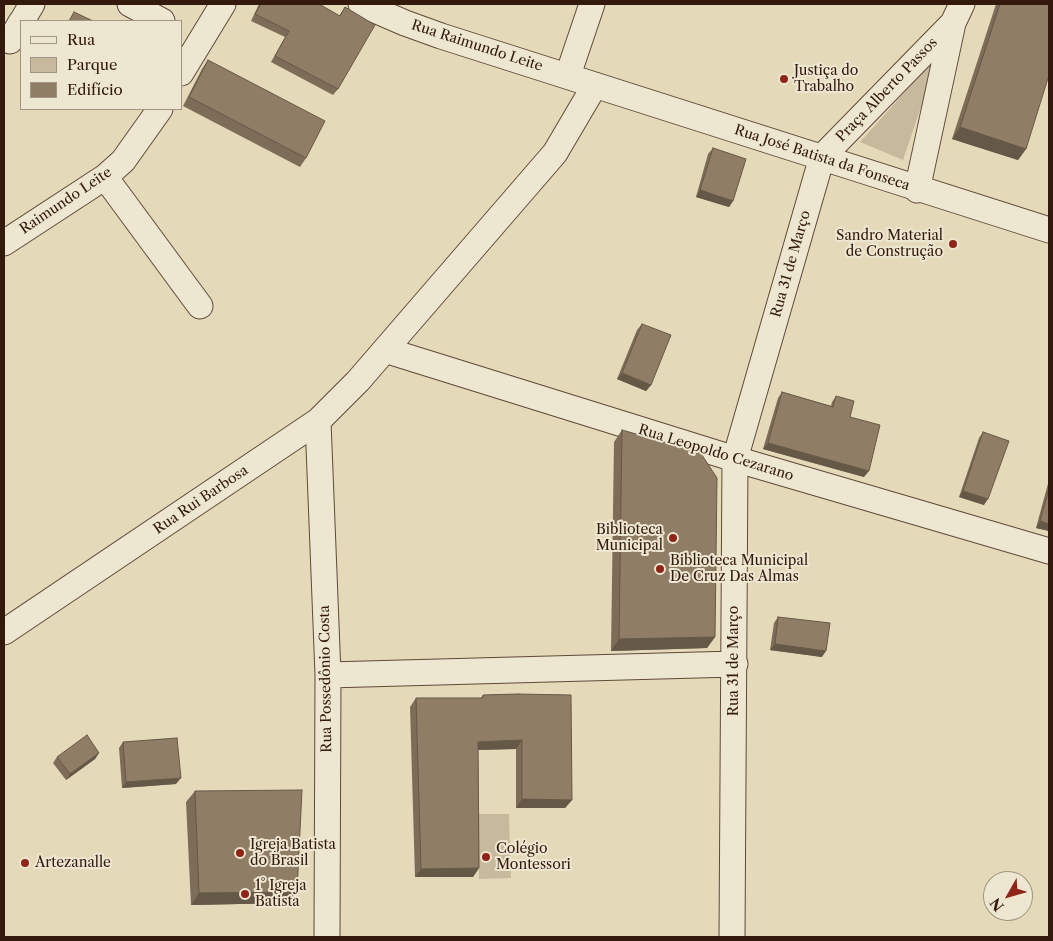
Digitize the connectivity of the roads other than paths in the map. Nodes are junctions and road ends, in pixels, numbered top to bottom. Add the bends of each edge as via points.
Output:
1 (32, 4) edge
2 (130, 4) edge
3 (223, 4) edge
4 (361, 4) edge
5 (592, 4) edge
6 (958, 13) edge
7 (23, 20) edge
8 (160, 20) edge
9 (191, 37) edge
10 (182, 69) edge
11 (568, 75) junction
12 (595, 85) junction
13 (159, 110) edge
14 (822, 158) junction
15 (105, 177) junction
16 (917, 190) junction
17 (1049, 230) edge
18 (4, 243) edge
19 (200, 306) dead end
20 (385, 350) junction
21 (318, 421) junction
22 (735, 459) junction
23 (1049, 551) edge
24 (4, 632) edge
25 (734, 664) junction
26 (328, 675) junction
27 (327, 937) edge
28 (732, 937) edge

1 - 7 street
2 - 8 street
3 - 9 street
4 - 11 street, Rua Raimundo Leite via 441,36
5 - 11 street
6 - 14 street, Praça Alberto Passos
6 - 16 street, Praça Alberto Passos
9 - 10 street
11 - 12 street, Rua Raimundo Leite
12 - 14 street, Rua José Batista da Fonseca
12 - 20 street, Rua Rui Barbosa via 555,153
13 - 15 street, Raimundo Leite via 123,161
14 - 16 street, Rua José Batista da Fonseca
14 - 22 street, Rua 31 de Março
15 - 18 street, Raimundo Leite
15 - 19 street
16 - 17 street, Rua José Batista da Fonseca
20 - 21 street, Rua Rui Barbosa
20 - 22 street, Rua Leopoldo Cezarano
21 - 24 street, Rua Rui Barbosa
21 - 26 street, Rua Possedônio Costa
22 - 23 street, Rua Leopoldo Cezarano
22 - 25 street, Rua 31 de Março
25 - 26 street
25 - 28 street, Rua 31 de Março
26 - 27 street, Rua Possedônio Costa

